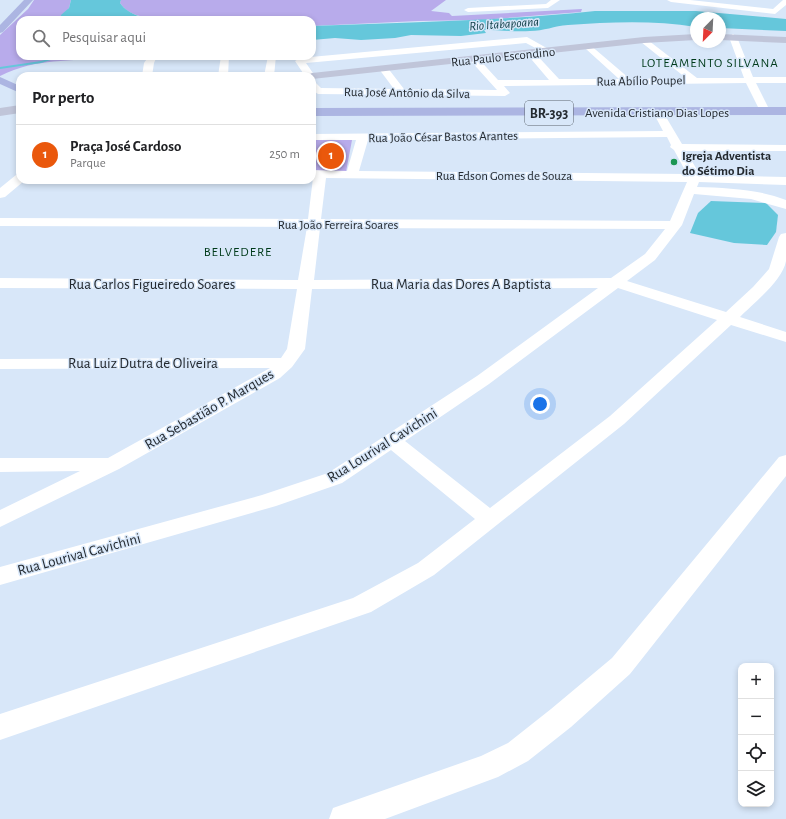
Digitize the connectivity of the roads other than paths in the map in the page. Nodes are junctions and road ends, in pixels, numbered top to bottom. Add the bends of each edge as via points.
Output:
1 (28, 0) edge
2 (484, 0) edge
3 (556, 0) edge
4 (671, 0) edge
5 (786, 1) edge
6 (691, 3) edge
7 (1, 29) edge
8 (690, 37) edge
9 (726, 37) edge
10 (733, 37) junction
11 (644, 40) junction
12 (786, 40) edge
13 (589, 47) junction
14 (548, 51) junction
15 (530, 53) junction
16 (474, 59) junction
17 (151, 60) edge
18 (225, 60) edge
19 (271, 60) edge
20 (311, 60) edge
21 (316, 60) edge
22 (384, 69) junction
23 (148, 72) edge
24 (223, 72) edge
25 (270, 72) edge
26 (308, 72) edge
27 (316, 76) edge
28 (749, 79) junction
29 (0, 80) edge
30 (694, 80) junction
31 (786, 80) edge
32 (627, 81) junction
33 (556, 82) junction
34 (496, 83) junction
35 (16, 88) edge
36 (316, 89) edge
37 (402, 93) junction
38 (16, 110) edge
39 (765, 111) junction
40 (786, 111) edge
41 (0, 112) edge
42 (316, 112) edge
43 (658, 112) junction
44 (670, 134) junction
45 (316, 137) edge
46 (363, 137) junction
47 (676, 147) junction
48 (786, 148) edge
49 (316, 174) edge
50 (352, 174) junction
51 (16, 180) edge
52 (0, 181) edge
53 (786, 181) edge
54 (16, 182) edge
55 (316, 184) edge
56 (693, 184) junction
57 (0, 194) edge
58 (786, 205) edge
59 (0, 222) edge
60 (314, 224) junction
61 (675, 225) junction
62 (786, 237) edge
63 (0, 283) edge
64 (617, 283) junction
65 (304, 285) junction
66 (728, 319) junction
67 (786, 337) edge
68 (286, 363) junction
69 (0, 364) edge
70 (394, 440) junction
71 (786, 462) edge
72 (112, 464) junction
73 (0, 465) edge
74 (0, 519) edge
75 (489, 519) junction
76 (0, 576) edge
77 (0, 726) edge
78 (344, 819) edge

1 - 7 main road
2 - 3 street via 468,10 548,6
4 - 6 street
5 - 6 street via 775,12
8 - 11 main road, Rua Paulo Escondino
9 - 10 main road
10 - 12 main road
10 - 28 street
11 - 13 main road, Rua Paulo Escondino
11 - 30 street
13 - 14 main road, Rua Paulo Escondino
13 - 32 street
14 - 15 main road, Rua Paulo Escondino
14 - 21 street via 527,40
15 - 16 main road, Rua Paulo Escondino
15 - 33 street
16 - 22 main road, Rua Paulo Escondino
16 - 34 street
17 - 23 street
18 - 24 street
19 - 25 street
20 - 26 street via 300,61
22 - 27 main road, Rua Paulo Escondino
22 - 37 street
28 - 30 street, Rua Abílio Poupel
28 - 31 street, Rua Abílio Poupel
28 - 39 street
29 - 35 main road
30 - 32 street, Rua Abílio Poupel
32 - 33 street, Rua Abílio Poupel
33 - 34 street, Rua Abílio Poupel
34 - 37 street, Rua José Antônio da Silva via 505,93
36 - 37 street, Rua José Antônio da Silva via 318,91
38 - 41 main road
39 - 40 main road, Avenida Cristiano Dias Lopes / BR-393
39 - 43 main road, Avenida Cristiano Dias Lopes / BR-393
42 - 43 main road, Avenida Cristiano Dias Lopes / BR-393
43 - 44 street
44 - 46 street, Rua João César Bastos Arantes
44 - 47 street
45 - 46 street, Rua João César Bastos Arantes
46 - 50 street
47 - 48 street
47 - 56 street
49 - 50 street, Rua Edson Gomes de Souza
50 - 56 street, Rua Edson Gomes de Souza
51 - 52 street
53 - 56 street
54 - 57 street
55 - 60 street, Rua Sebastião P. Marques
56 - 58 street
56 - 61 street, Rua Lourival Cavichini
59 - 60 street, Rua João Ferreira Soares
60 - 61 street, Rua João Ferreira Soares
60 - 65 street, Rua Sebastião P. Marques
61 - 64 street, Rua Lourival Cavichini via 650,258
62 - 66 street via 776,270 760,290
63 - 65 street, Rua Carlos Figueiredo Soares
64 - 65 street, Rua Maria das Dores A Baptista
64 - 66 street, Rua Maria das Dores A Baptista
64 - 70 street, Rua Lourival Cavichini via 483,380
65 - 68 street, Rua Sebastião P. Marques via 296,349
66 - 67 street, Rua Maria das Dores A Baptista
66 - 75 street via 617,420
68 - 69 street, Rua Luiz Dutra de Oliveira
68 - 72 street, Rua Sebastião P. Marques via 274,374
70 - 75 street
70 - 76 street, Rua Lourival Cavichini via 335,478 306,489
71 - 78 street via 621,666 561,718 518,752 488,767
72 - 73 street
72 - 74 street, Rua Sebastião P. Marques
75 - 77 street via 426,569 362,605

